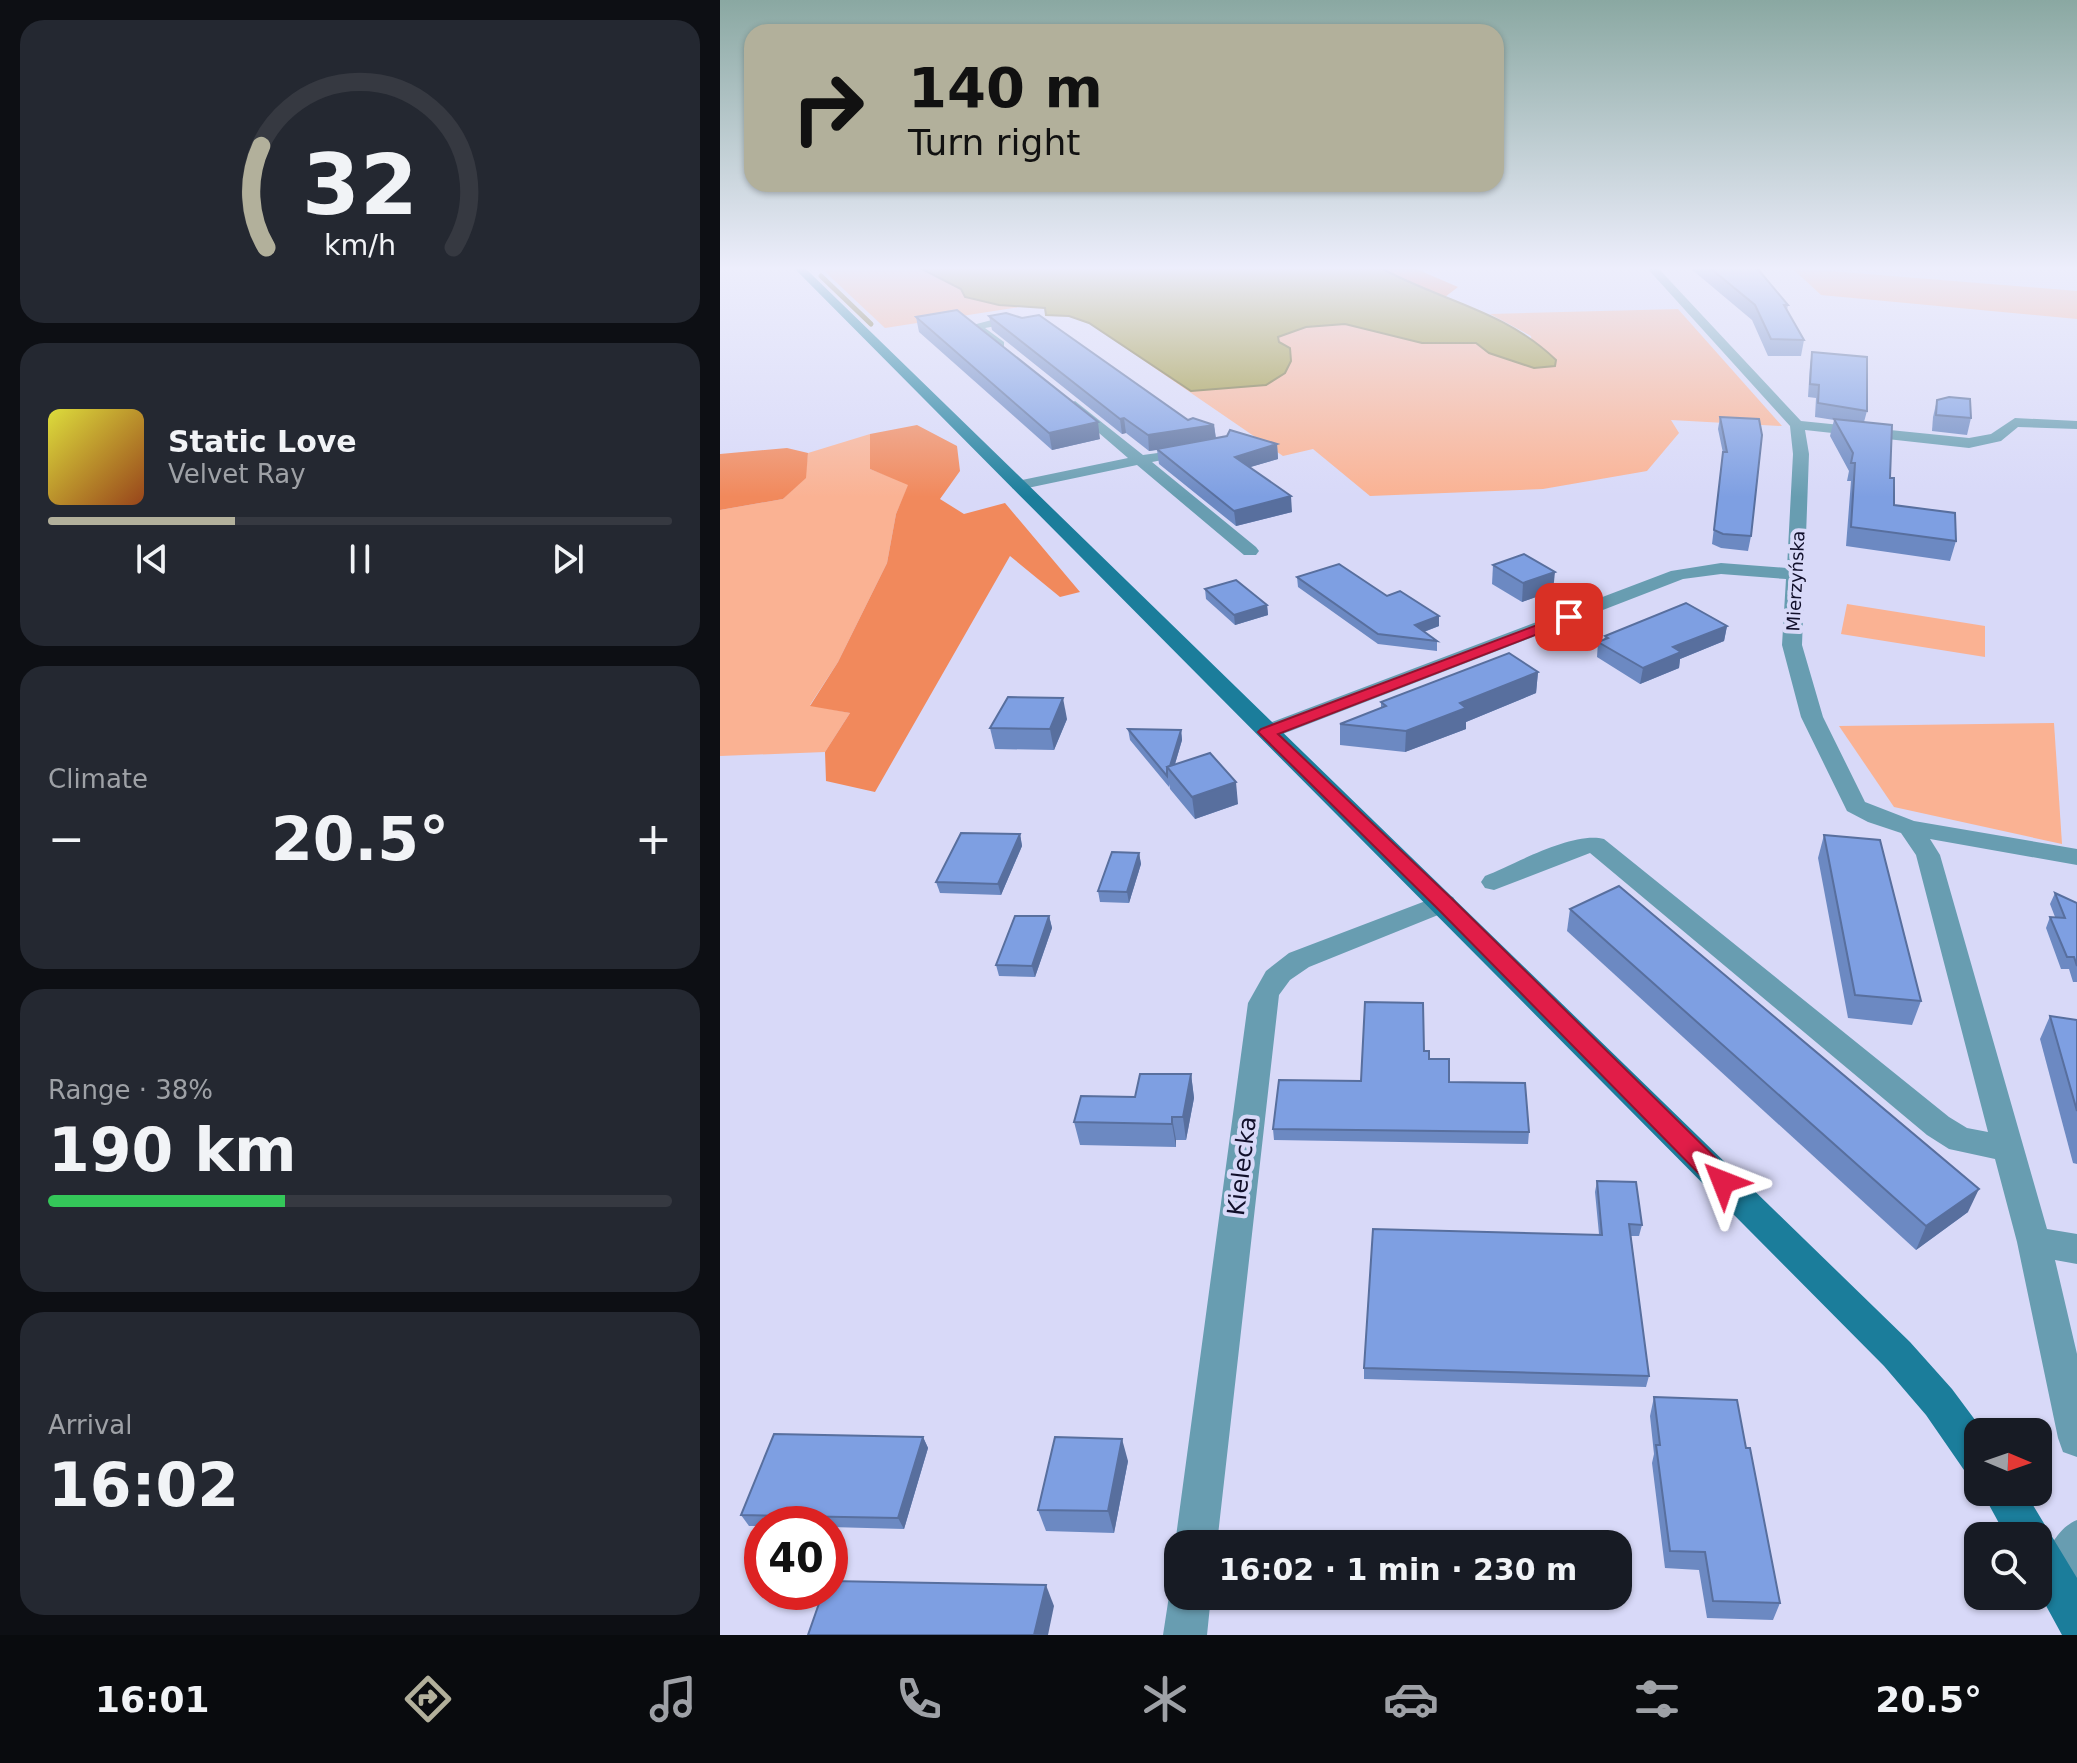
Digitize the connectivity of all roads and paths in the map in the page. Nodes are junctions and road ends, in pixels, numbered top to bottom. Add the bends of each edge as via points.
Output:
1 (876, 344) edge
2 (999, 344) edge
3 (1722, 344) edge
4 (1010, 353) edge
5 (1057, 390) edge
6 (1797, 425) junction
7 (2077, 425) edge
8 (1209, 447) edge
9 (1140, 460) junction
10 (1018, 485) junction
11 (1250, 551) dead end
12 (1797, 575) junction
13 (1272, 738) junction
14 (1910, 828) junction
15 (2077, 857) edge
16 (1494, 882) dead end
17 (1444, 903) junction
18 (2010, 1149) junction
19 (2034, 1242) junction
20 (2077, 1249) edge
21 (1964, 1437) edge
22 (2077, 1438) edge
23 (2014, 1506) edge
24 (2027, 1522) edge
25 (1198, 1530) edge
26 (2052, 1557) edge
27 (1188, 1610) edge
28 (2077, 1620) edge
29 (1185, 1635) edge

1 - 10 street
2 - 4 street
3 - 6 street
5 - 9 street
6 - 7 street via 1969,443 1996,438 2015,422
6 - 12 street, Mierzyńska
8 - 9 street
9 - 10 street
9 - 11 street
10 - 13 street
12 - 13 street via 1726,568 1677,575
12 - 14 street, Mierzyńska via 1792,645 1812,717 1855,806
13 - 17 street
14 - 15 street, Mierzyńska
14 - 18 street via 1928,855
16 - 18 street via 1595,845 1949,1135
17 - 21 street via 1897,1354
17 - 25 street, Kielecka via 1299,960 1269,984 1262,1003
18 - 19 street
19 - 20 street
19 - 22 street
23 - 24 street
26 - 28 street
27 - 29 street

